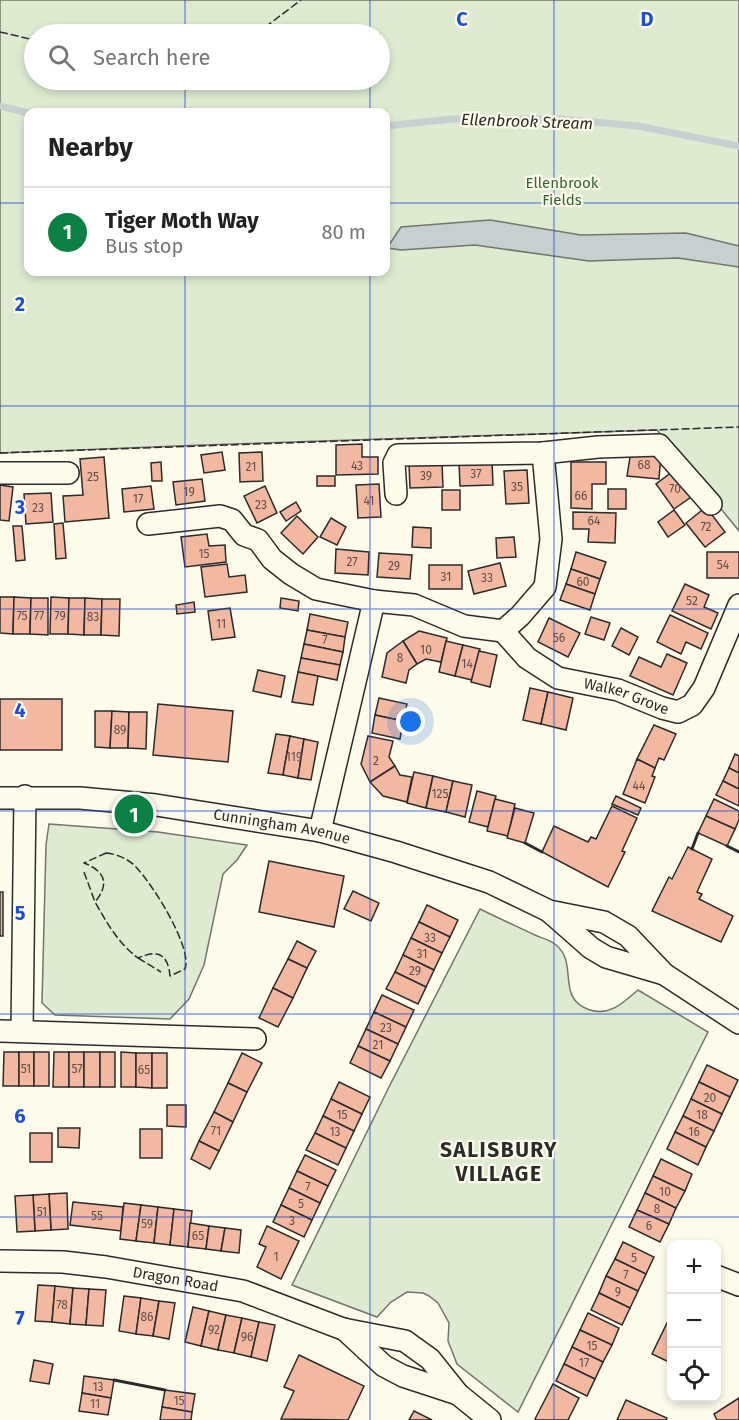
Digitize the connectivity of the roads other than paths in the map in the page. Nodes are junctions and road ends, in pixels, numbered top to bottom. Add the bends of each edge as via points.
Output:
1 (543, 453) junction
2 (0, 472) edge
3 (68, 472) dead end
4 (396, 494) dead end
5 (711, 504) dead end
6 (148, 524) dead end
7 (374, 601) junction
8 (739, 605) edge
9 (503, 632) junction
10 (25, 796) junction
11 (0, 798) edge
12 (320, 831) junction
13 (549, 911) junction
14 (664, 974) junction
15 (739, 1023) edge
16 (22, 1030) junction
17 (0, 1031) edge
18 (255, 1039) dead end
19 (0, 1261) edge
20 (721, 1277) edge
21 (739, 1285) edge
22 (343, 1329) junction
23 (458, 1394) junction
24 (490, 1420) edge

1 - 4 street via 398,455 394,463
1 - 5 street via 659,445
1 - 9 street via 551,539 545,587
2 - 3 street
6 - 7 street via 220,516 231,520 244,535 258,540 272,559 316,589
7 - 9 street via 414,605 464,626
7 - 12 street
8 - 9 street, Walker Grove via 704,688 692,705 678,712 618,690 558,678 527,658
10 - 11 street, Cunningham Avenue
10 - 12 street, Cunningham Avenue via 156,805
10 - 16 street
12 - 13 street, Cunningham Avenue via 479,879
13 - 14 street, Cunningham Avenue via 598,953
13 - 14 street, Cunningham Avenue via 604,922 628,936
14 - 15 street, Cunningham Avenue
16 - 17 street
16 - 18 street
19 - 22 street, Dragon Road via 106,1267 188,1280 243,1291
20 - 21 street
22 - 23 street, Dragon Road via 384,1366
22 - 23 street, Dragon Road via 405,1341 430,1359
23 - 24 street, Dragon Road

